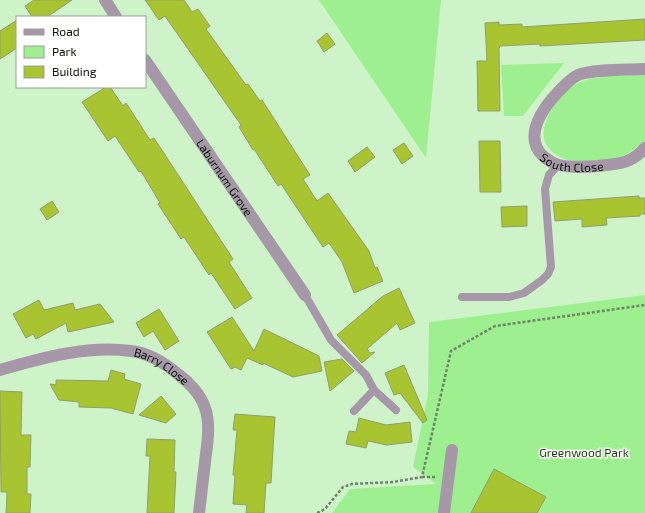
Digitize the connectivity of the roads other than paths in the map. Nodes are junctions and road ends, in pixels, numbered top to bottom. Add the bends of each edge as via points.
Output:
1 (104, 0) edge
2 (115, 16) edge
3 (146, 61) edge
4 (645, 69) edge
5 (645, 148) edge
6 (558, 165) junction
7 (305, 295) joint
8 (462, 297) dead end
9 (0, 370) edge
10 (374, 390) junction
11 (396, 410) dead end
12 (354, 411) dead end
13 (452, 450) dead end
14 (199, 513) edge
15 (444, 513) edge

1 - 2 street
3 - 7 street, Laburnum Grove
4 - 6 street, South Close via 579,75 556,95 542,111 534,135 540,153
5 - 6 street, South Close via 632,160 622,164 576,167
6 - 8 lane via 549,175 545,190 551,267 548,274 524,293 509,297
7 - 10 lane via 331,340 366,375
9 - 14 street, Barry Close via 56,356 106,350 148,355 169,367 197,392 205,407 208,421
10 - 11 lane
10 - 12 lane
13 - 15 street

